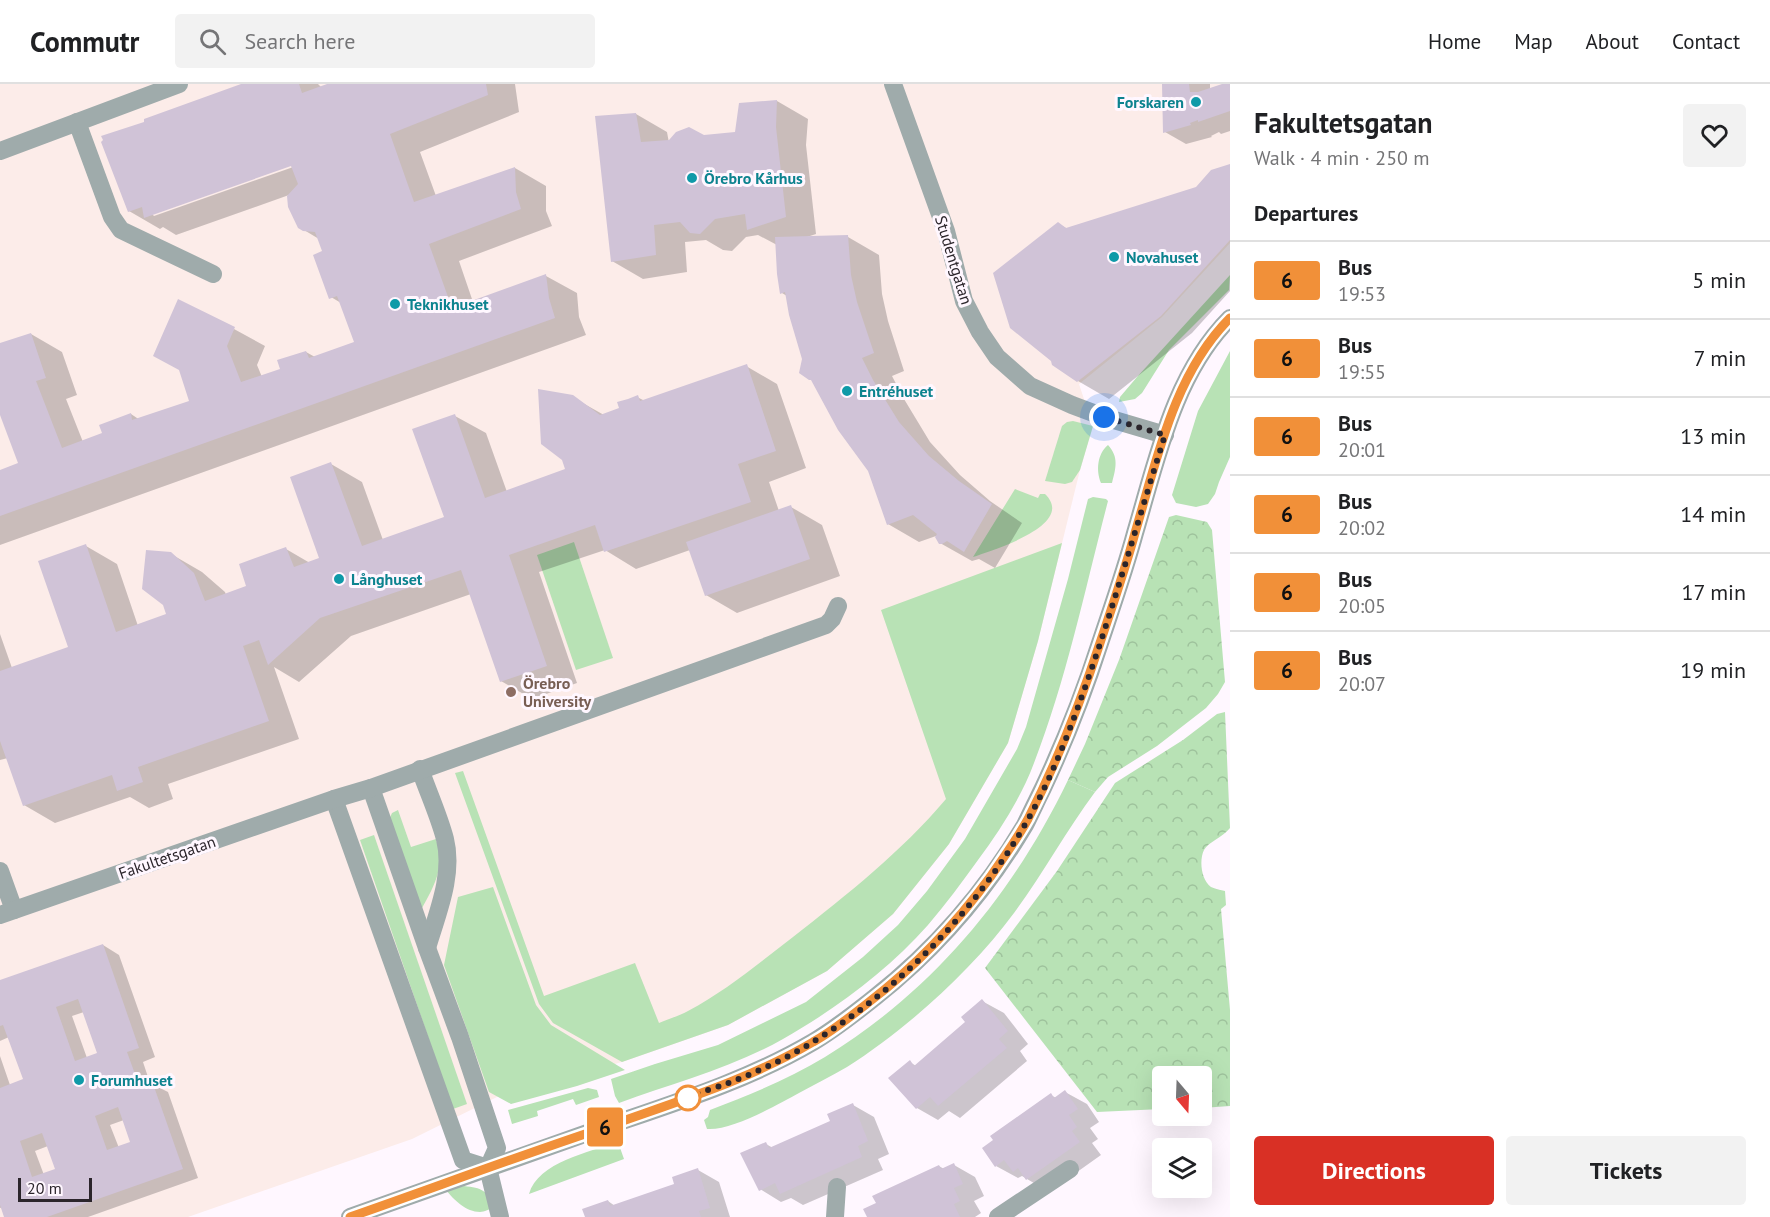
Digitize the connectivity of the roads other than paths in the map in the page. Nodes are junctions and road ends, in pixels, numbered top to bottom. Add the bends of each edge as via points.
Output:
1 (179, 84) edge
2 (893, 84) edge
3 (77, 122) junction
4 (0, 151) edge
5 (213, 274) dead end
6 (1230, 318) edge
7 (1165, 435) junction
8 (838, 606) dead end
9 (420, 769) junction
10 (370, 788) junction
11 (334, 799) junction
12 (0, 871) edge
13 (7, 912) edge
14 (427, 948) junction
15 (488, 1168) junction
16 (1070, 1169) dead end
17 (837, 1187) dead end
18 (350, 1217) edge
19 (500, 1217) edge
20 (835, 1217) edge
21 (998, 1217) edge

1 - 3 street
2 - 7 street, Studentgatan via 946,231 964,301 997,357 1030,386 1104,417
3 - 4 street
3 - 5 street via 112,217 121,230
6 - 7 street via 1189,374
7 - 15 street via 1083,696 1055,762 1007,854 954,923 891,985 815,1041 698,1094
8 - 9 street, Fakultetsgatan via 826,625
9 - 10 street, Fakultetsgatan
9 - 14 street via 445,840 447,860 445,886
10 - 11 street, Fakultetsgatan
10 - 14 street
11 - 13 street, Fakultetsgatan
11 - 15 street via 463,1160
12 - 13 street
14 - 15 street via 497,1148
15 - 18 street
15 - 19 street
16 - 21 street
17 - 20 street

